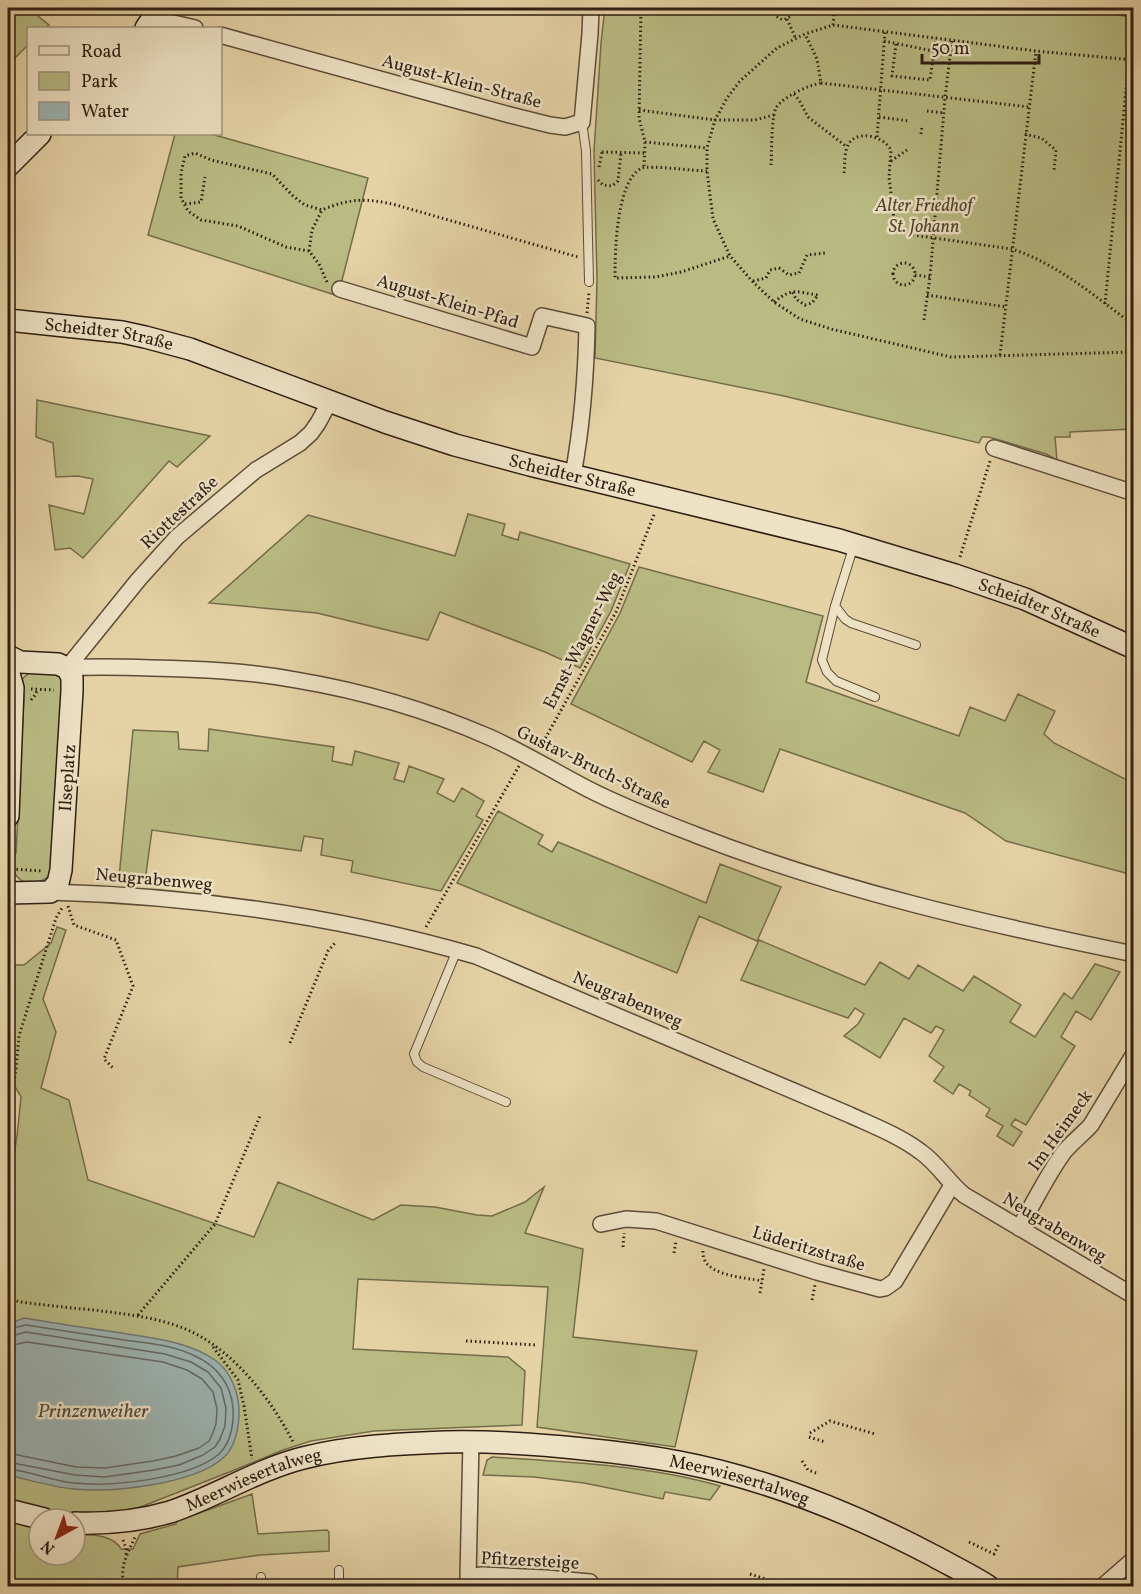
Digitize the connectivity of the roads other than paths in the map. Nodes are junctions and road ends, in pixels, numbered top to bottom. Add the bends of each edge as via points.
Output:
1 (591, 8) edge
2 (152, 18) edge
3 (191, 27) edge
4 (222, 36) edge
5 (582, 122) junction
6 (39, 135) edge
7 (8, 166) edge
8 (589, 282) dead end
9 (340, 289) dead end
10 (8, 320) edge
11 (330, 401) junction
12 (994, 448) road end
13 (573, 475) junction
14 (1134, 493) edge
15 (854, 544) junction
16 (835, 606) junction
17 (916, 645) dead end
18 (1134, 648) edge
19 (10, 666) edge
20 (67, 668) junction
21 (875, 697) dead end
22 (8, 816) edge
23 (8, 893) edge
24 (58, 897) junction
25 (457, 950) junction
26 (1134, 954) edge
27 (1134, 1054) edge
28 (506, 1102) dead end
29 (952, 1185) junction
30 (600, 1224) dead end
31 (1019, 1228) junction
32 (1134, 1296) edge
33 (471, 1441) junction
34 (8, 1510) edge
35 (27, 1515) edge
36 (87, 1524) edge
37 (1134, 1559) edge
38 (339, 1570) dead end
39 (261, 1578) dead end
40 (590, 1582) dead end
41 (261, 1587) edge
42 (339, 1587) edge
43 (988, 1587) edge
44 (1103, 1587) edge

1 - 5 street
2 - 3 street
4 - 5 street, August-Klein-Straße via 550,125 566,127
5 - 8 lane
6 - 7 main road
9 - 13 street, August-Klein-Pfad via 532,347 542,316 587,326 583,404
10 - 11 main road, Scheidter Straße via 145,337 195,351
11 - 13 main road, Scheidter Straße via 430,438
11 - 20 street, Riottestraße via 306,438 256,470 177,537 131,587
12 - 14 street
13 - 15 main road, Scheidter Straße
15 - 16 lane
15 - 18 main road, Scheidter Straße via 998,589
16 - 17 lane via 851,623
16 - 21 lane via 822,660 827,672 842,684
19 - 20 main road via 58,664
19 - 22 main road via 13,688
20 - 24 main road, Ilseplatz via 72,691
20 - 26 street, Gustav-Bruch-Straße via 254,674 392,701 488,737 632,810 784,867 974,920
23 - 24 main road
24 - 25 street, Neugrabenweg via 153,897 234,906 340,922
25 - 28 lane via 414,1054 423,1067
25 - 29 street, Neugrabenweg via 899,1137 928,1157
27 - 31 street, Im Heimeck via 1090,1125 1060,1158
29 - 30 street, Lüderitzstraße via 895,1281 880,1289 656,1221 626,1219
29 - 31 street, Neugrabenweg
31 - 32 street, Neugrabenweg
33 - 36 main road, Meerwiesertalweg via 392,1444 302,1458 169,1512
33 - 40 street, Pfitzersteige via 468,1577
33 - 43 main road, Meerwiesertalweg via 610,1452 679,1462 748,1479 868,1523
34 - 35 main road
37 - 44 street
38 - 42 lane
39 - 41 lane

